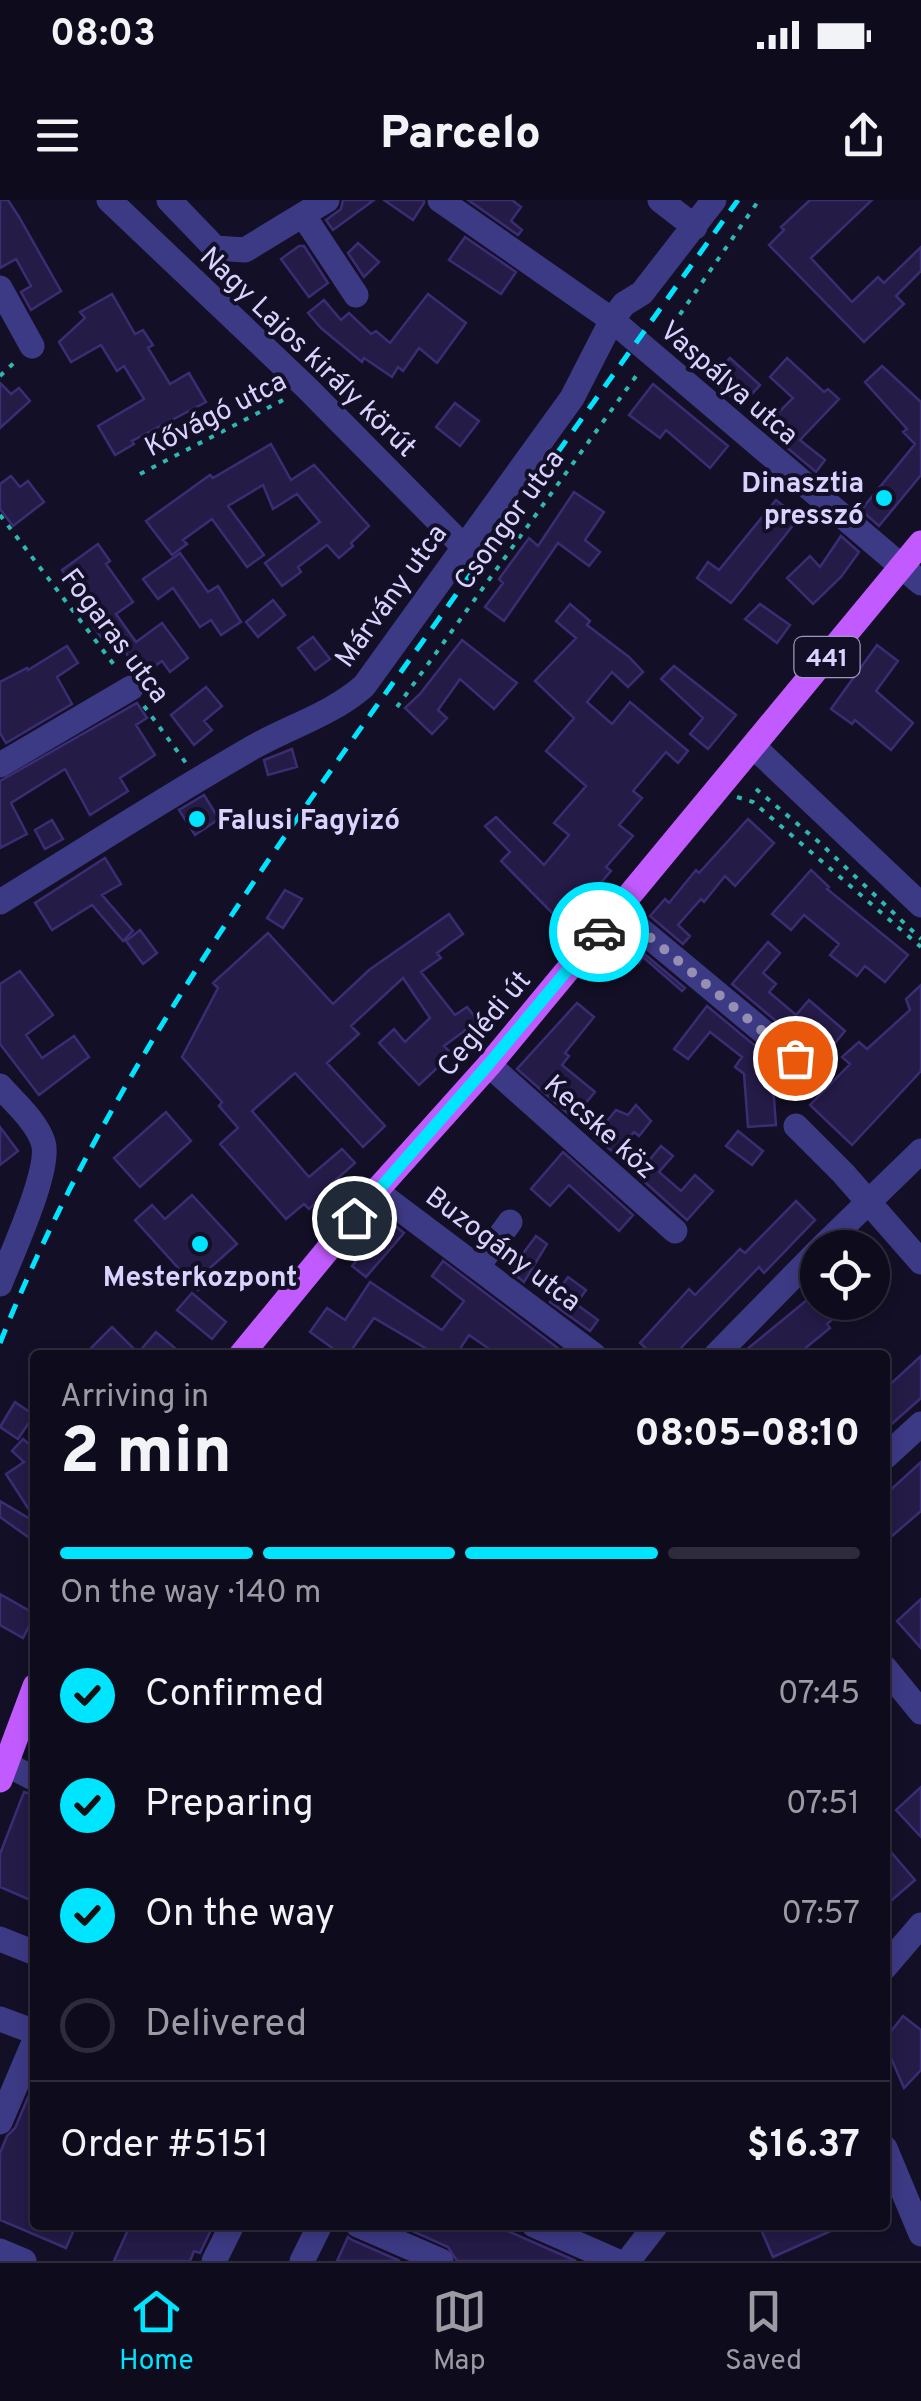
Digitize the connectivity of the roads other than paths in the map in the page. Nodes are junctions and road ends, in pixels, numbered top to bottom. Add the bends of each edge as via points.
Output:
1 (109, 200) edge
2 (169, 200) edge
3 (327, 200) edge
4 (440, 200) edge
5 (660, 200) edge
6 (714, 200) edge
7 (303, 215) junction
8 (695, 227) junction
9 (0, 288) edge
10 (356, 295) dead end
11 (612, 320) junction
12 (32, 346) dead end
13 (921, 542) edge
14 (464, 546) junction
15 (911, 575) edge
16 (132, 688) road end
17 (753, 746) junction
18 (0, 765) edge
19 (0, 902) edge
20 (921, 904) edge
21 (617, 910) junction
22 (795, 1058) dead end
23 (488, 1065) junction
24 (0, 1086) edge
25 (796, 1126) dead end
26 (921, 1151) edge
27 (376, 1191) junction
28 (868, 1200) junction
29 (510, 1222) dead end
30 (838, 1230) edge
31 (675, 1231) dead end
32 (921, 1262) edge
33 (478, 1266) junction
34 (800, 1269) edge
35 (0, 1284) edge
36 (246, 1350) edge
37 (587, 1350) edge
38 (721, 1350) edge
39 (921, 1424) edge
40 (890, 1452) edge
41 (890, 1673) edge
42 (917, 1698) edge
43 (30, 1699) edge
44 (3, 1772) edge
45 (30, 1778) edge
46 (921, 1925) edge
47 (0, 1938) edge
48 (30, 1951) edge
49 (890, 1961) edge
50 (0, 2019) edge
51 (30, 2030) edge
52 (30, 2052) edge
53 (0, 2122) edge
54 (890, 2160) edge
55 (230, 2230) edge
56 (318, 2230) edge
57 (370, 2230) edge
58 (545, 2230) edge
59 (652, 2230) edge
60 (921, 2234) edge
61 (0, 2251) edge
62 (24, 2261) edge
63 (214, 2261) edge
64 (302, 2261) edge
65 (441, 2261) edge
66 (616, 2261) edge
67 (628, 2261) edge

1 - 14 street, Nagy Lajos király körút
2 - 7 street via 216,248 244,250
3 - 7 street
4 - 11 street, Vaspálya utca
5 - 8 street
6 - 8 street, Márvány utca
7 - 10 street
8 - 11 street, Márvány utca
9 - 12 street
11 - 14 street, Márvány utca via 572,398
11 - 15 street, Vaspálya utca
13 - 15 main road, Ceglédi út / 441
14 - 19 street, Márvány utca via 346,702 255,746
15 - 17 main road, Ceglédi út / 441
16 - 18 street
17 - 20 street
17 - 21 main road, Ceglédi út / 441
21 - 22 street
21 - 23 main road, Ceglédi út / 441
23 - 27 main road, Ceglédi út / 441
23 - 31 street, Kecske köz
24 - 35 street via 45,1149
25 - 28 street
26 - 28 street
27 - 33 street, Buzogány utca
27 - 36 main road, Ceglédi út / 441
28 - 30 street
28 - 32 street
29 - 33 street
33 - 37 street, Buzogány utca
34 - 38 street
39 - 40 street
41 - 42 street
43 - 44 main road
44 - 45 street
46 - 49 street
47 - 48 street
50 - 51 street
52 - 53 street
54 - 60 street
55 - 63 street
56 - 64 street
57 - 65 street
58 - 66 street
59 - 67 street
61 - 62 street

